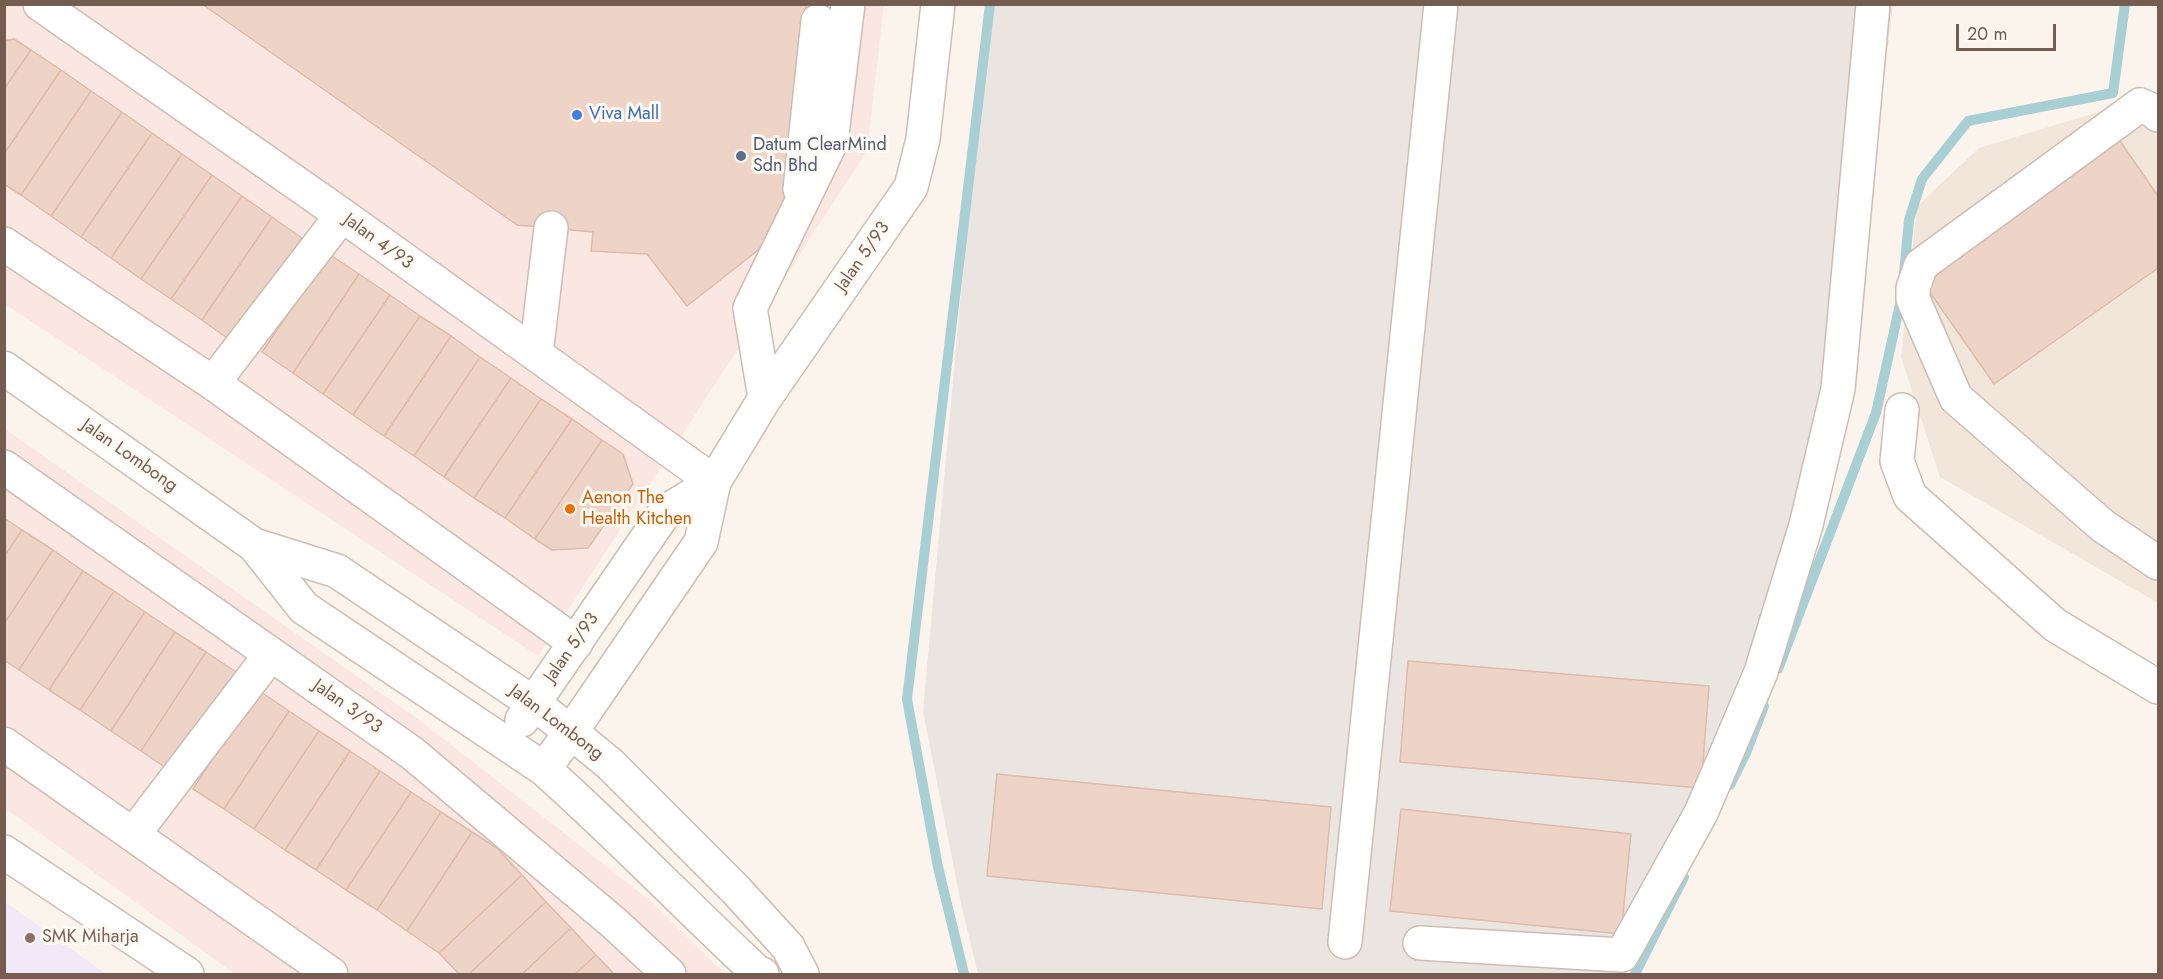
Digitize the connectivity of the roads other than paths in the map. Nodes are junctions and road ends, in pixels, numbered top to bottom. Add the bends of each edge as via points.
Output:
1 (848, 4) edge
2 (938, 4) edge
3 (1441, 4) edge
4 (1873, 4) edge
5 (51, 9) edge
6 (818, 21) dead end
7 (2158, 115) edge
8 (798, 211) junction
9 (342, 215) junction
10 (551, 228) dead end
11 (4, 244) edge
12 (536, 354) junction
13 (4, 368) edge
14 (213, 383) junction
15 (765, 398) junction
16 (1902, 410) dead end
17 (4, 467) edge
18 (714, 482) junction
19 (254, 544) junction
20 (2158, 563) edge
21 (576, 643) junction
22 (271, 654) junction
23 (2158, 687) edge
24 (533, 703) junction
25 (572, 732) junction
26 (506, 743) junction
27 (4, 744) edge
28 (544, 769) junction
29 (133, 835) junction
30 (8, 862) edge
31 (1345, 942) dead end
32 (1420, 943) dead end
33 (187, 975) edge
34 (331, 975) edge
35 (669, 975) edge
36 (762, 975) edge
37 (802, 975) edge

1 - 8 street via 831,142
2 - 15 street, Jalan 5/93 via 923,139 911,188
3 - 31 street
4 - 32 street via 1838,389 1806,525 1761,672 1701,813 1622,955
5 - 9 street, Jalan 4/93
6 - 8 street
7 - 20 street via 2140,105 1921,265 1913,299 1956,398 2103,526
8 - 15 street via 750,308
9 - 12 street, Jalan 4/93
9 - 14 street
10 - 12 street
11 - 14 street
12 - 18 street, Jalan 4/93
13 - 19 street, Jalan Lombong
14 - 21 street
15 - 18 street, Jalan 5/93
16 - 23 street via 1897,461 1910,496 2055,625
17 - 22 street, Jalan 3/93
18 - 21 street, Jalan 5/93 via 665,512
18 - 25 street, Jalan 5/93 via 701,542
19 - 24 street, Jalan Lombong via 337,571
19 - 26 street, Jalan Lombong via 304,608
21 - 24 street, Jalan 5/93
22 - 29 street
22 - 35 street, Jalan 3/93 via 412,753 614,923
24 - 25 street, Jalan Lombong
24 - 26 street, Jalan 5/93
25 - 28 street, Jalan 5/93
25 - 37 street, Jalan Lombong via 610,764 736,890 788,947
26 - 28 street, Jalan Lombong
27 - 29 street
28 - 36 street, Jalan Lombong
29 - 34 street
30 - 33 street

